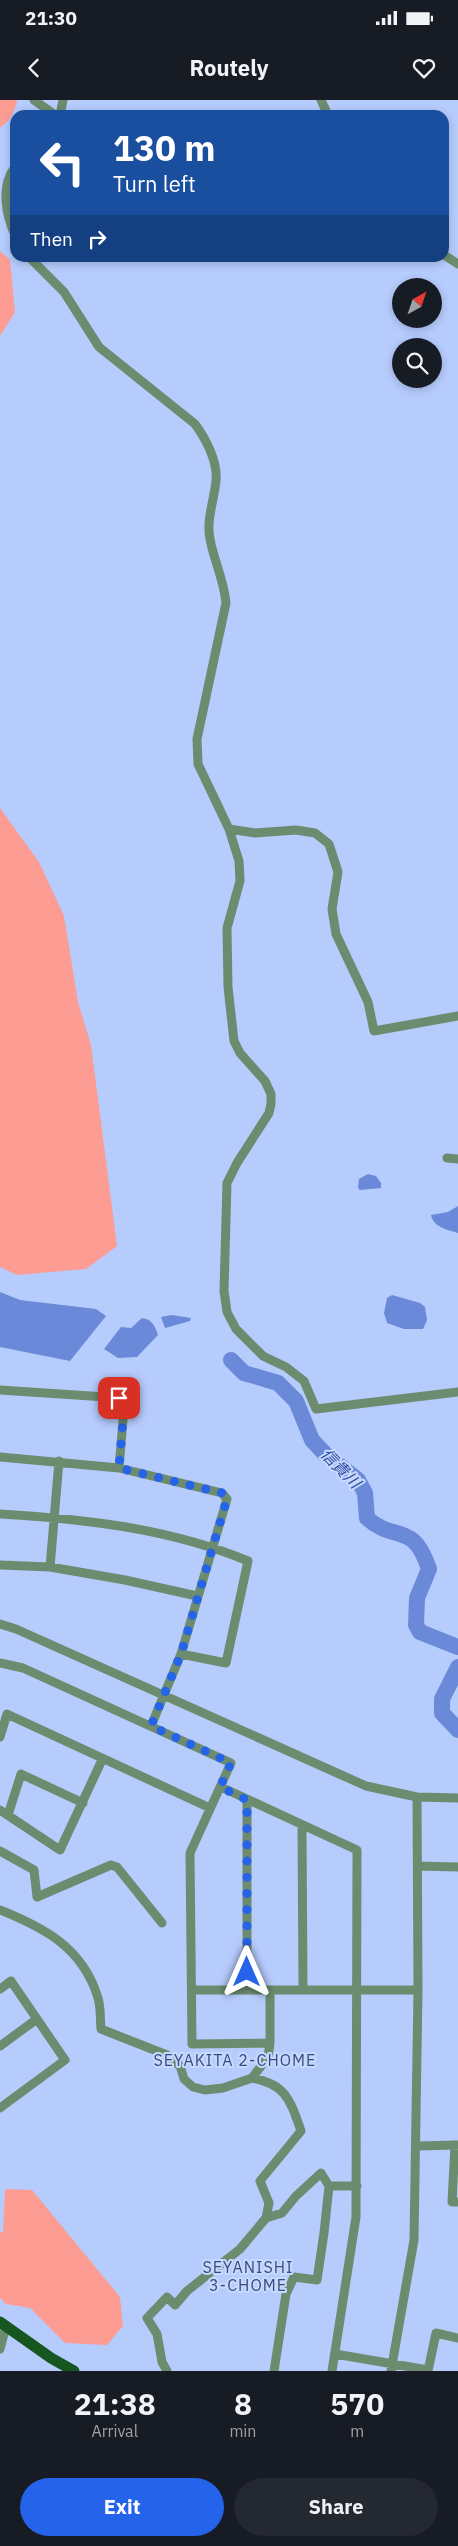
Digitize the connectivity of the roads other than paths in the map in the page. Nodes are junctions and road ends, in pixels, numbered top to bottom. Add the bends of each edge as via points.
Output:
1 (34, 100) edge
2 (49, 110) edge
3 (10, 180) edge
4 (10, 221) edge
5 (34, 262) edge
6 (229, 829) junction
7 (458, 1016) edge
8 (447, 1158) dead end
9 (458, 1159) edge
10 (0, 1390) edge
11 (458, 1392) edge
12 (0, 1457) edge
13 (59, 1461) junction
14 (119, 1468) junction
15 (0, 1514) edge
16 (55, 1517) junction
17 (214, 1547) junction
18 (0, 1565) edge
19 (50, 1567) junction
20 (197, 1596) junction
21 (0, 1624) edge
22 (181, 1654) junction
23 (0, 1663) edge
24 (166, 1696) junction
25 (151, 1726) junction
26 (0, 1737) edge
27 (102, 1760) junction
28 (220, 1787) junction
29 (417, 1797) junction
30 (458, 1798) edge
31 (247, 1800) junction
32 (83, 1803) junction
33 (210, 1808) junction
34 (0, 1810) edge
35 (8, 1815) junction
36 (302, 1825) junction
37 (0, 1851) edge
38 (418, 1866) junction
39 (458, 1867) edge
40 (0, 1910) edge
41 (162, 1923) dead end
42 (0, 1989) edge
43 (247, 1989) junction
44 (303, 1989) junction
45 (358, 1989) junction
46 (193, 1990) junction
47 (270, 1990) junction
48 (418, 1990) junction
49 (37, 2019) junction
50 (270, 2043) junction
51 (0, 2046) edge
52 (252, 2078) junction
53 (0, 2108) edge
54 (456, 2145) edge
55 (417, 2146) junction
56 (328, 2186) junction
57 (357, 2186) junction
58 (458, 2202) edge
59 (266, 2218) junction
60 (3, 2324) edge
61 (458, 2338) edge
62 (0, 2349) edge
63 (335, 2354) junction
64 (392, 2367) edge
65 (74, 2371) edge
66 (167, 2371) edge
67 (274, 2371) edge
68 (332, 2371) edge
69 (428, 2371) edge

1 - 2 street
3 - 4 street via 5,193
5 - 6 street via 64,292 99,347 195,424 214,461 216,480 208,524 226,603 197,739 198,764
6 - 7 street via 255,833 315,833 330,844 338,872 332,909 336,934 368,1002 374,1031
6 - 11 street via 237,848 240,881 227,928 228,987 234,1041 264,1081 271,1094 271,1104 269,1113 227,1183 224,1291 227,1312 236,1330 263,1356 286,1367 304,1381 316,1408
8 - 9 street
10 - 14 street via 121,1398 124,1408
12 - 13 street
13 - 14 street
13 - 16 street
14 - 17 street via 225,1495 227,1499
15 - 16 street
16 - 17 street via 137,1528
16 - 19 street
17 - 20 street
17 - 22 street via 248,1560 226,1663
18 - 19 street
19 - 20 street
20 - 22 street
21 - 24 street
22 - 24 street
23 - 25 street via 22,1668
24 - 25 street
24 - 29 street via 366,1786
25 - 28 street via 231,1763
26 - 27 street via 7,1714
27 - 32 street
27 - 33 street
28 - 31 street
28 - 33 street
29 - 30 street
29 - 38 street
31 - 36 street
31 - 43 street
32 - 35 street via 21,1774
32 - 35 street via 60,1850
33 - 46 street via 190,1853
34 - 35 street
36 - 44 street
36 - 45 street via 357,1850
37 - 41 street via 34,1870 37,1897 111,1865 117,1867
38 - 39 street
38 - 48 street
40 - 52 street via 30,1922 67,1945 90,1978 98,1999 101,2029 167,2055 180,2066 184,2079 193,2087 205,2090 223,2088
42 - 49 street via 11,1981
43 - 46 street
43 - 47 street
44 - 45 street
44 - 47 street
45 - 48 street
45 - 57 street
46 - 50 street via 192,2044
47 - 50 street
48 - 55 street
49 - 51 street
49 - 53 street via 66,2060
50 - 52 street via 268,2057
52 - 59 street via 273,2083 286,2094 301,2131 260,2181 269,2203
54 - 55 street
54 - 58 street via 452,2202
55 - 64 street via 414,2240
56 - 57 street
56 - 59 street via 321,2173 282,2214
56 - 67 street via 316,2280 294,2277 286,2294
57 - 63 street via 352,2259
59 - 66 street via 240,2249 187,2291 175,2305 167,2297 147,2318 157,2334
60 - 62 street
60 - 65 main road
61 - 69 street via 436,2333
63 - 64 street
63 - 68 street
64 - 69 street

